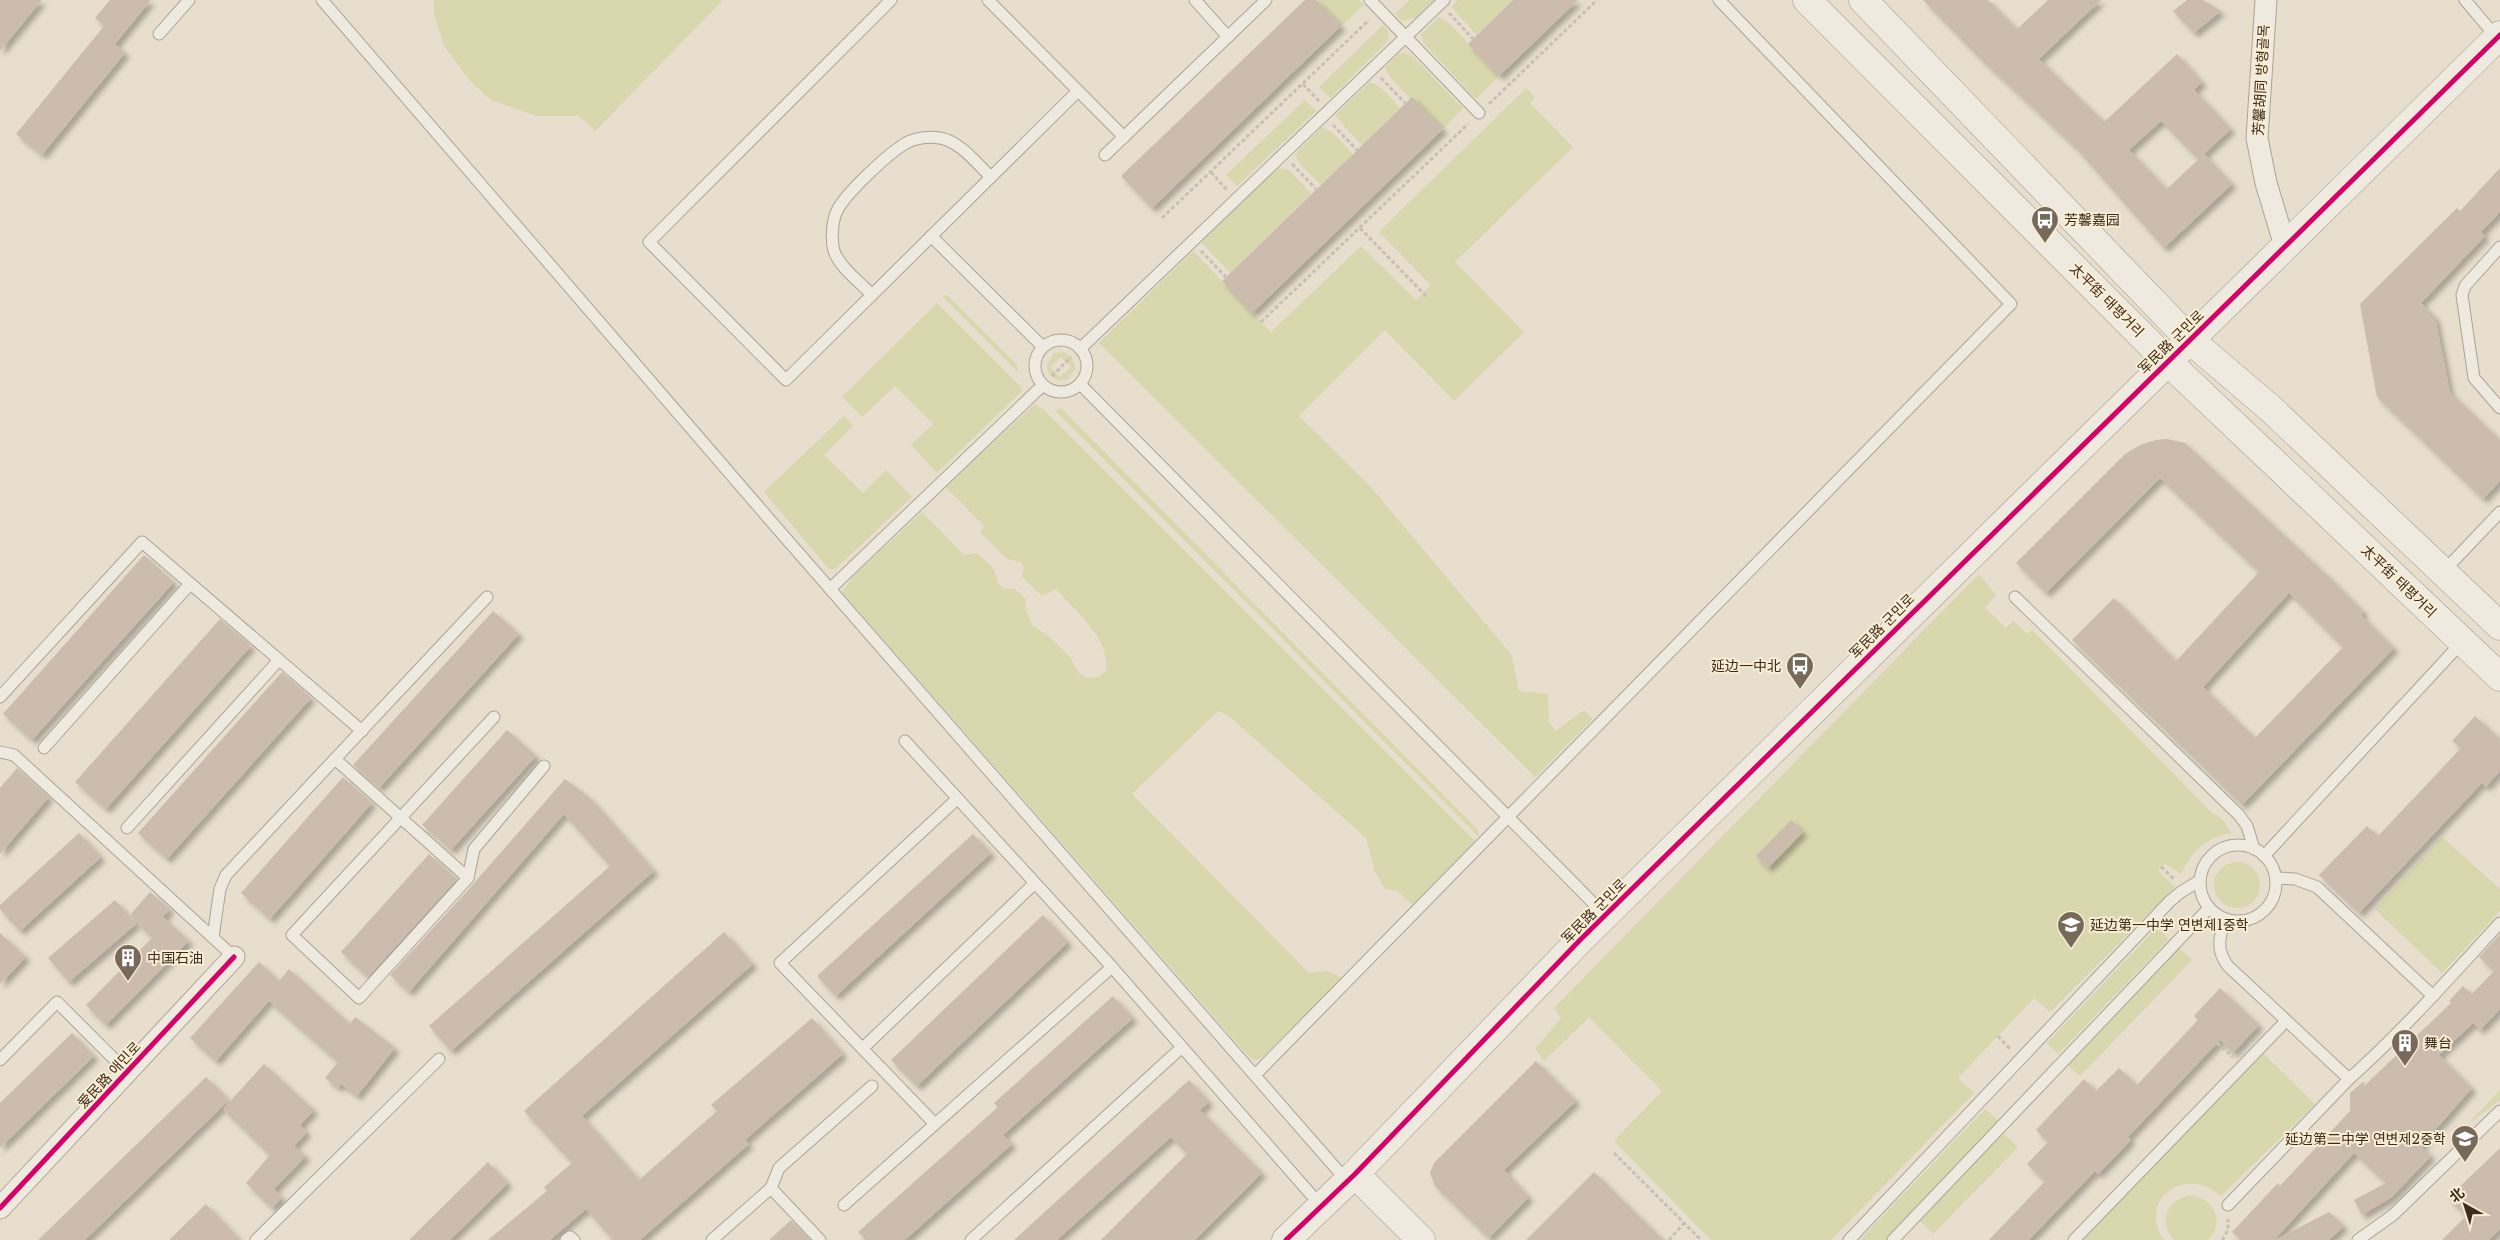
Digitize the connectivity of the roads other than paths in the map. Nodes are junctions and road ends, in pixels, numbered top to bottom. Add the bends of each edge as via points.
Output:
1 (188, 0) edge
2 (322, 0) edge
3 (891, 0) edge
4 (988, 0) edge
5 (1195, 0) edge
6 (1266, 0) edge
7 (1370, 0) edge
8 (1719, 0) edge
9 (1807, 0) edge
10 (1863, 0) edge
11 (2266, 0) edge
12 (2465, 0) edge
13 (1441, 2) edge
14 (160, 34) dead end
15 (1228, 36) junction
16 (2498, 36) edge
17 (1405, 37) junction
18 (1078, 91) junction
19 (1479, 113) road end
20 (1124, 137) junction
21 (1105, 155) dead end
22 (991, 177) junction
23 (931, 236) junction
24 (2285, 246) junction
25 (2500, 247) edge
26 (872, 294) junction
27 (2190, 340) junction
28 (1043, 347) junction
29 (1080, 349) junction
30 (2167, 361) junction
31 (1080, 384) junction
32 (1043, 385) junction
33 (2500, 408) edge
34 (2500, 512) edge
35 (2443, 572) junction
36 (190, 584) junction
37 (830, 589) junction
38 (486, 597) dead end
39 (2015, 597) dead end
40 (2500, 626) edge
41 (2462, 642) junction
42 (279, 660) junction
43 (2500, 677) edge
44 (0, 697) edge
45 (494, 717) dead end
46 (362, 730) junction
47 (905, 742) dead end
48 (44, 748) dead end
49 (0, 752) edge
50 (335, 759) junction
51 (544, 766) dead end
52 (957, 798) junction
53 (1508, 817) junction
54 (401, 818) junction
55 (127, 828) dead end
56 (2254, 849) junction
57 (2264, 856) junction
58 (468, 878) junction
59 (2276, 878) junction
60 (2199, 881) junction
61 (1035, 883) junction
62 (2209, 908) junction
63 (1605, 915) junction
64 (2226, 920) junction
65 (2500, 923) edge
66 (213, 938) junction
67 (234, 957) joint
68 (1112, 967) junction
69 (2433, 996) junction
70 (2286, 1020) junction
71 (863, 1048) junction
72 (1181, 1048) junction
73 (439, 1059) dead end
74 (0, 1060) edge
75 (128, 1072) junction
76 (1256, 1074) junction
77 (2349, 1079) junction
78 (872, 1086) dead end
79 (2500, 1111) edge
80 (934, 1124) junction
81 (1351, 1177) junction
82 (771, 1188) junction
83 (844, 1205) dead end
84 (2228, 1205) road end
85 (1321, 1206) junction
86 (0, 1208) edge
87 (256, 1240) edge
88 (566, 1240) edge
89 (574, 1240) edge
90 (712, 1240) edge
91 (820, 1240) edge
92 (971, 1240) edge
93 (1286, 1240) edge
94 (1421, 1240) edge
95 (1849, 1240) edge
96 (1893, 1240) edge
97 (2074, 1240) edge
98 (2358, 1240) edge

1 - 14 lane
2 - 37 lane
3 - 26 lane via 649,242 786,380
4 - 18 lane
5 - 15 lane
6 - 15 lane
7 - 17 lane
8 - 53 lane via 2011,304
9 - 30 main road, 太平街 태평거리
10 - 27 main road
11 - 24 street, 芳馨胡同 방형골목 via 2257,138 2266,183
12 - 16 lane
13 - 17 lane
15 - 20 lane
16 - 24 main road, 军民路 군민로
17 - 19 lane
17 - 29 lane
18 - 20 lane
18 - 22 lane
20 - 21 lane
22 - 23 lane
22 - 26 lane via 958,146 939,138 908,142 885,159 845,199 836,213 833,230 834,251 840,261
23 - 26 lane
23 - 28 lane
24 - 27 main road, 军民路 군민로
25 - 33 lane via 2465,286 2462,295 2474,378
27 - 30 main road, 军民路 군민로
27 - 35 main road via 2271,409
28 - 29 lane via 1066,340
28 - 32 lane via 1035,370
29 - 31 lane via 1087,362
30 - 41 main road, 太平街 태평거리
30 - 63 main road, 军民路 군민로
31 - 32 lane via 1065,392
31 - 53 lane
32 - 37 lane
34 - 35 lane
35 - 40 main road
36 - 42 lane
36 - 44 lane via 142,542
36 - 48 lane
37 - 76 lane
38 - 46 lane
39 - 56 lane via 2239,815 2247,826
41 - 43 main road, 太平街 태평거리
41 - 57 lane
42 - 46 lane
42 - 55 lane
45 - 54 lane
46 - 50 lane
47 - 52 lane
49 - 66 lane via 14,755
50 - 54 lane
50 - 66 lane via 226,875 220,889
51 - 58 lane via 474,849
52 - 61 lane
52 - 71 lane via 780,963
53 - 63 lane
53 - 76 lane
54 - 58 lane
54 - 58 lane via 292,936 359,998
56 - 57 lane
56 - 60 lane via 2242,845 2218,850 2208,858
57 - 59 lane
59 - 64 lane via 2276,891 2262,913 2251,920
59 - 69 lane via 2295,879 2317,887
60 - 62 lane via 2200,893
60 - 95 lane via 2170,901
61 - 68 lane
61 - 71 lane
62 - 64 lane
62 - 96 lane
63 - 81 main road, 军民路 군민로
64 - 70 lane via 2220,933 2221,957
65 - 69 lane
66 - 67 lane
67 - 75 street, 爱民路 애민로
68 - 72 lane
68 - 80 lane
69 - 77 lane
70 - 77 lane
70 - 97 lane
71 - 80 lane
72 - 85 lane
72 - 92 lane
73 - 87 lane
74 - 75 lane via 56,1002
75 - 86 street, 爱民路 애민로
76 - 81 lane
77 - 84 lane
78 - 82 lane via 778,1168
79 - 98 lane via 2394,1215
80 - 83 lane
81 - 85 main road, 军民路 군민로
81 - 94 main road
82 - 90 lane
82 - 91 lane
85 - 93 main road, 军民路 군민로
88 - 89 lane via 570,1237

